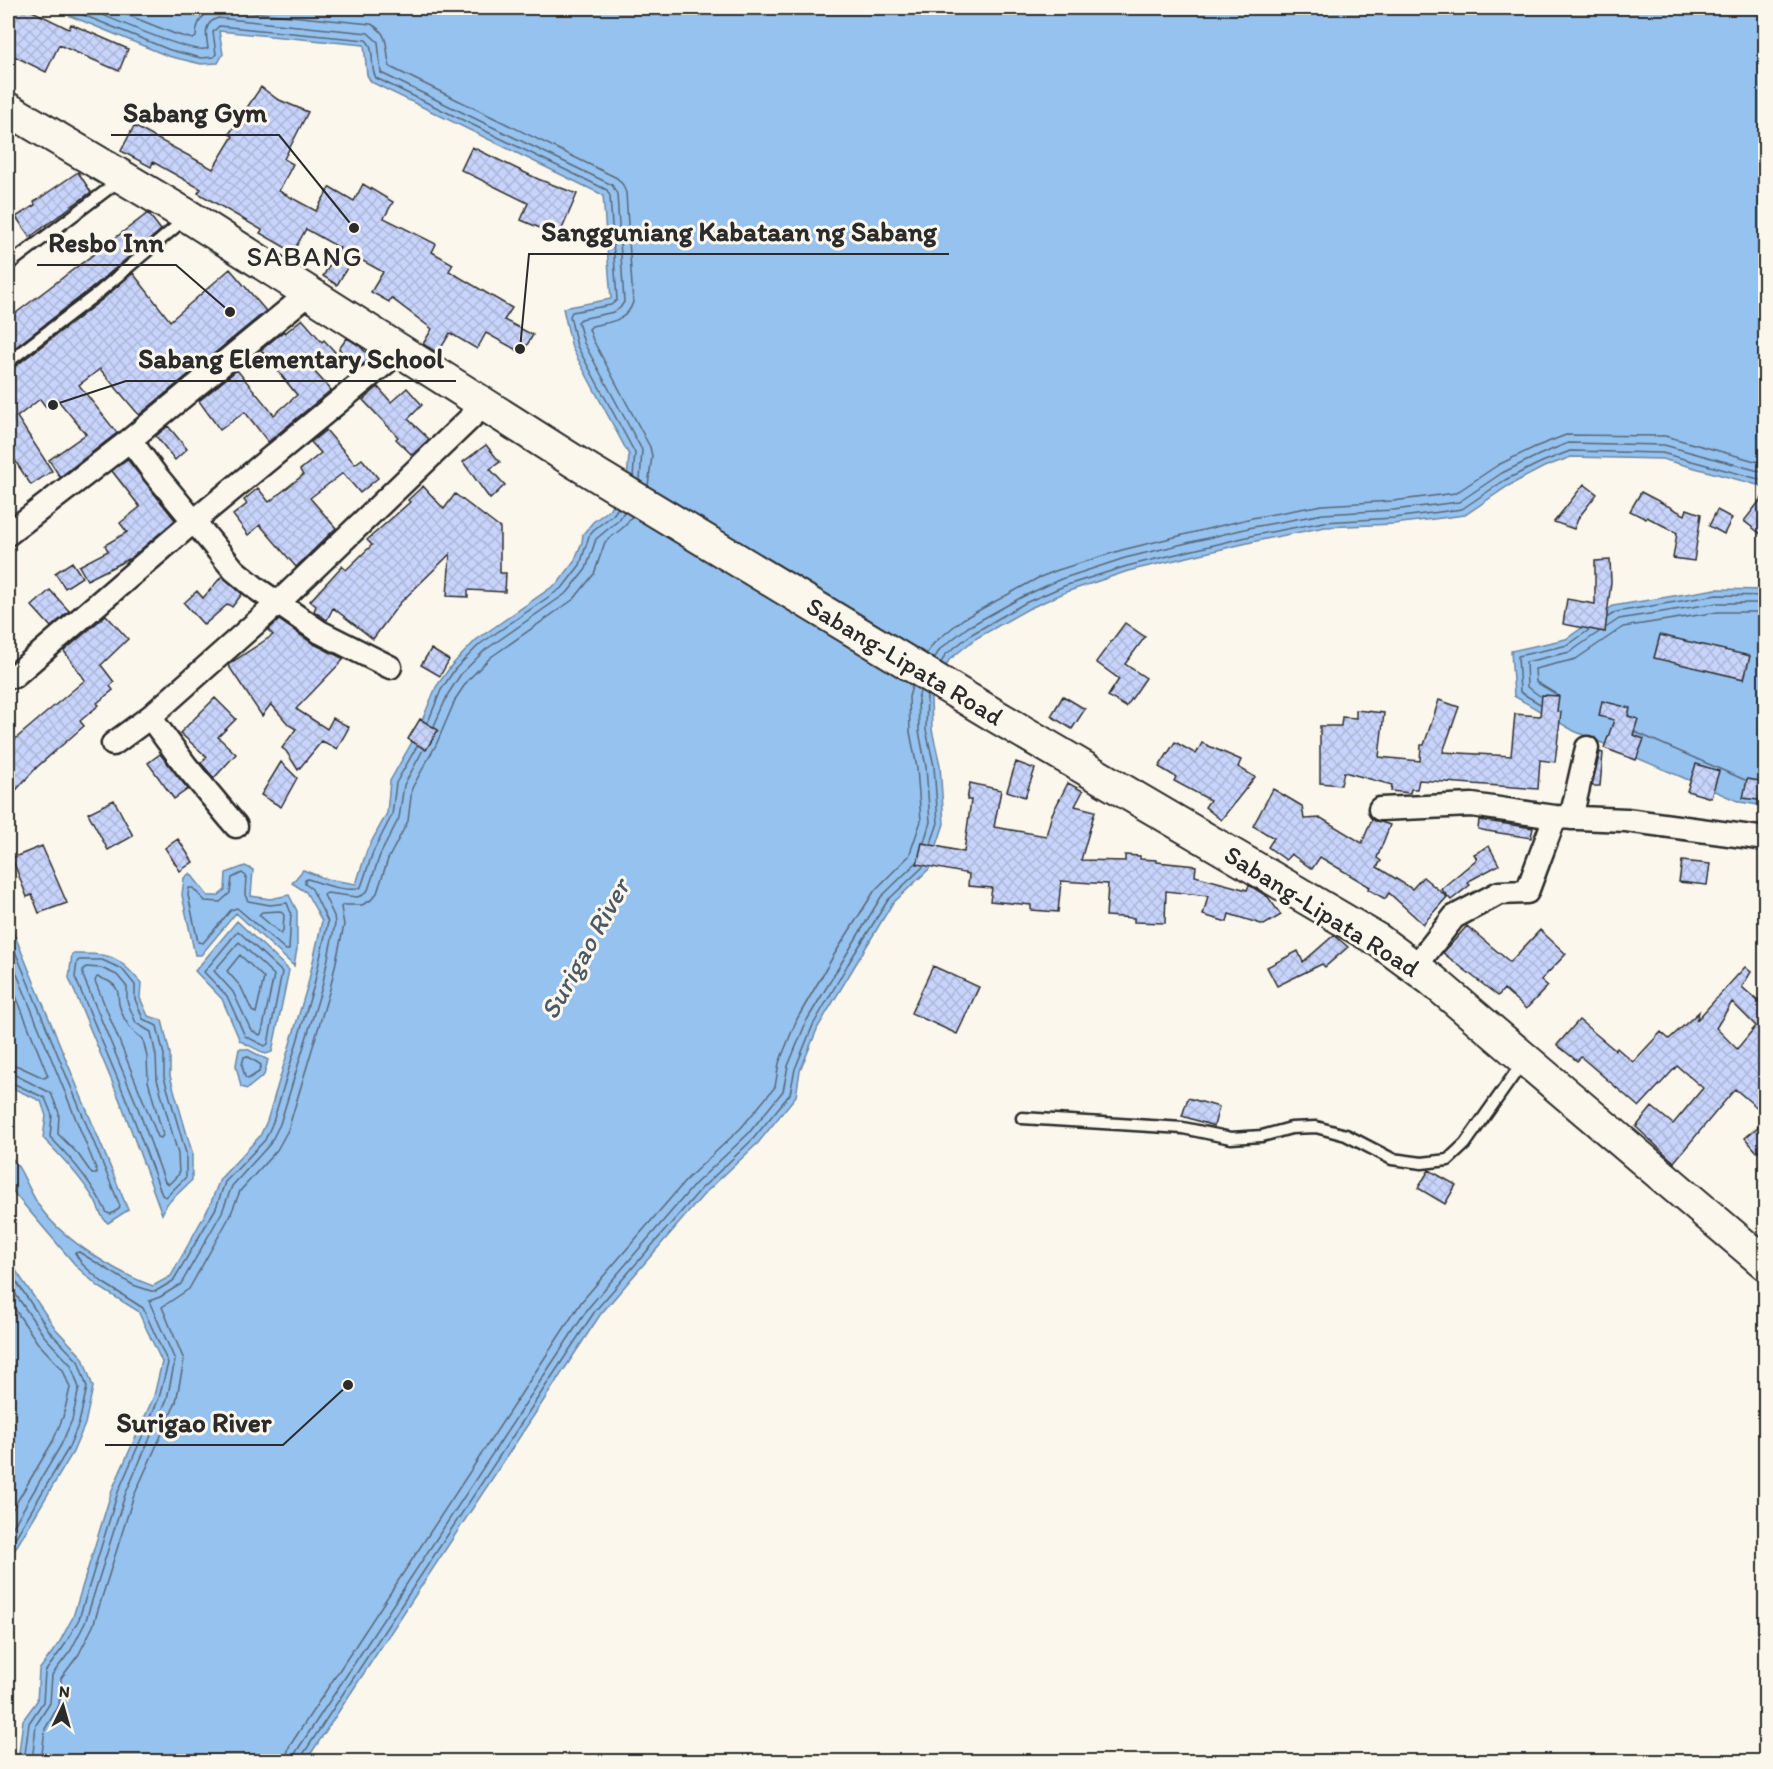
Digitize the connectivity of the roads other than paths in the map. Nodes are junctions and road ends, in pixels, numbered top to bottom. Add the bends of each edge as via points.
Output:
1 (8, 109) edge
2 (123, 178) junction
3 (188, 216) junction
4 (8, 265) edge
5 (309, 293) junction
6 (401, 350) junction
7 (8, 362) edge
8 (485, 404) junction
9 (130, 440) junction
10 (194, 521) junction
11 (8, 534) edge
12 (277, 604) junction
13 (390, 667) dead end
14 (14, 676) dead end
15 (150, 717) junction
16 (113, 744) dead end
17 (1587, 748) dead end
18 (1380, 809) dead end
19 (1563, 818) junction
20 (236, 826) dead end
21 (1766, 839) edge
22 (1415, 967) junction
23 (1525, 1059) junction
24 (1022, 1118) dead end
25 (1766, 1264) edge

1 - 2 main road, Sabang-Lipata Road
2 - 3 main road, Sabang-Lipata Road
2 - 4 lane
3 - 5 main road, Sabang-Lipata Road
3 - 7 lane via 98,293
5 - 6 main road, Sabang-Lipata Road
5 - 9 street
6 - 8 main road, Sabang-Lipata Road
6 - 10 street
8 - 12 street
8 - 22 main road, Sabang-Lipata Road via 994,715 1378,940
9 - 10 street
9 - 11 street
10 - 12 street via 234,570
10 - 14 street
12 - 13 street via 320,632
12 - 15 street
15 - 16 street
15 - 20 street
17 - 19 street
18 - 19 street via 1472,806
19 - 21 street via 1626,820
19 - 22 street via 1527,892 1499,893 1454,917
22 - 23 main road, Sabang-Lipata Road
23 - 24 lane via 1465,1144 1448,1160 1431,1162 1392,1159 1346,1135 1316,1127 1231,1138 1183,1128
23 - 25 main road, Sabang-Lipata Road

